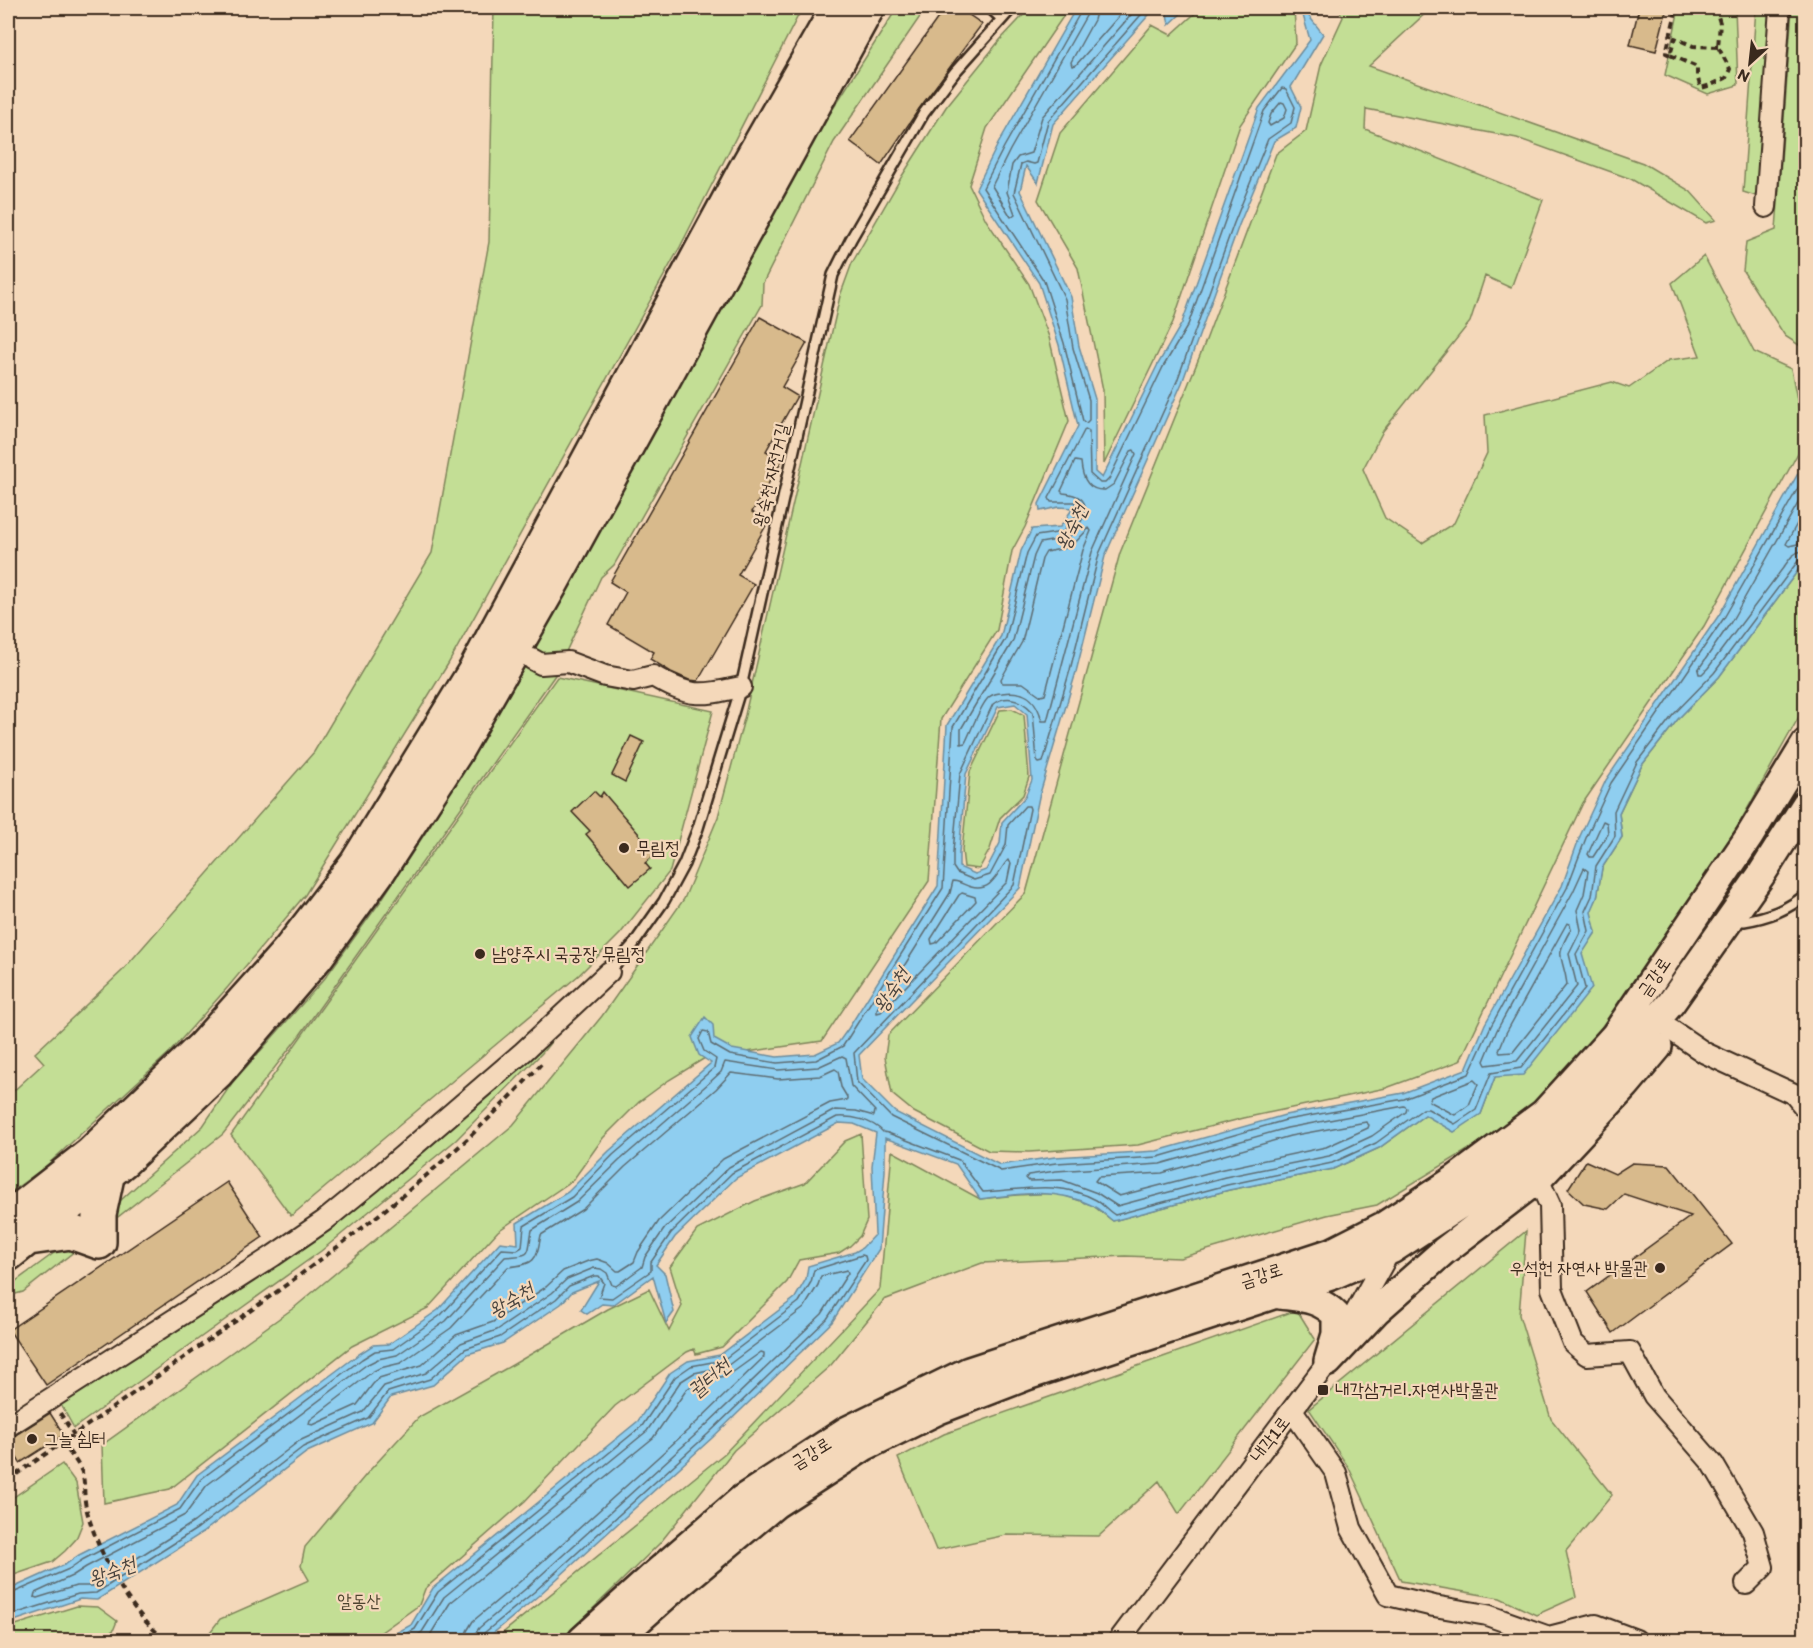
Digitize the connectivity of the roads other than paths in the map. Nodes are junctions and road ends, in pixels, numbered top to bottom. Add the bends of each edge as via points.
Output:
1 (868, 8) edge
2 (990, 8) edge
3 (1012, 8) edge
4 (1780, 8) edge
5 (1002, 18) junction
6 (837, 21) edge
7 (1766, 207) dead end
8 (532, 659) dead end
9 (741, 687) junction
10 (1806, 743) edge
11 (1806, 804) edge
12 (1761, 875) junction
13 (1806, 894) edge
14 (1744, 921) junction
15 (609, 972) joint
16 (1671, 1030) junction
17 (1806, 1108) edge
18 (108, 1172) junction
19 (1538, 1179) junction
20 (14, 1237) edge
21 (1389, 1237) junction
22 (1278, 1295) junction
23 (1328, 1362) junction
24 (1292, 1410) junction
25 (8, 1426) edge
26 (1746, 1584) dead end
27 (582, 1641) edge
28 (616, 1641) edge
29 (1119, 1641) edge
30 (1636, 1641) edge

1 - 6 highway
2 - 5 lane
3 - 5 lane, 왕숙천 자전거길
4 - 7 street
5 - 9 lane, 왕숙천 자전거길 via 924,113 833,275
6 - 18 highway via 556,573 454,754 379,870 316,957 217,1072
6 - 20 highway via 738,184 475,671 357,863 289,951 203,1047 91,1154
8 - 9 street via 541,664 567,662 633,681 653,676 678,690 704,694
9 - 15 lane, 왕숙천 자전거길 via 684,864 664,901
10 - 21 main road, 금강로 via 1749,837 1615,1035 1544,1113 1454,1180
11 - 12 main road, 금강로
12 - 14 main road
12 - 21 main road, 금강로 via 1671,1003 1586,1103 1487,1187
13 - 14 lane via 1768,917
14 - 16 main road via 1691,1007
15 - 25 street via 523,1052 324,1221
16 - 17 street via 1705,1053 1794,1094
16 - 19 main road via 1626,1085
18 - 20 highway
18 - 20 highway via 99,1214 99,1242 71,1232
19 - 23 main road via 1444,1251 1376,1311
19 - 26 street via 1550,1205 1552,1289 1573,1343 1587,1355 1630,1352 1654,1396 1713,1464 1753,1532 1763,1567
21 - 22 main road, 금강로 via 1331,1276
21 - 23 street, 내각1로
21 - 27 main road, 금강로 via 1332,1252 969,1371 846,1431 742,1499
22 - 23 main road via 1310,1299 1326,1305 1336,1316 1336,1334
22 - 28 main road, 금강로 via 1027,1376 939,1410 864,1446 776,1504
23 - 24 street, 내각1로
24 - 29 street, 내각1로
24 - 30 street via 1336,1473 1351,1528 1388,1595 1487,1615 1549,1637 1596,1625

